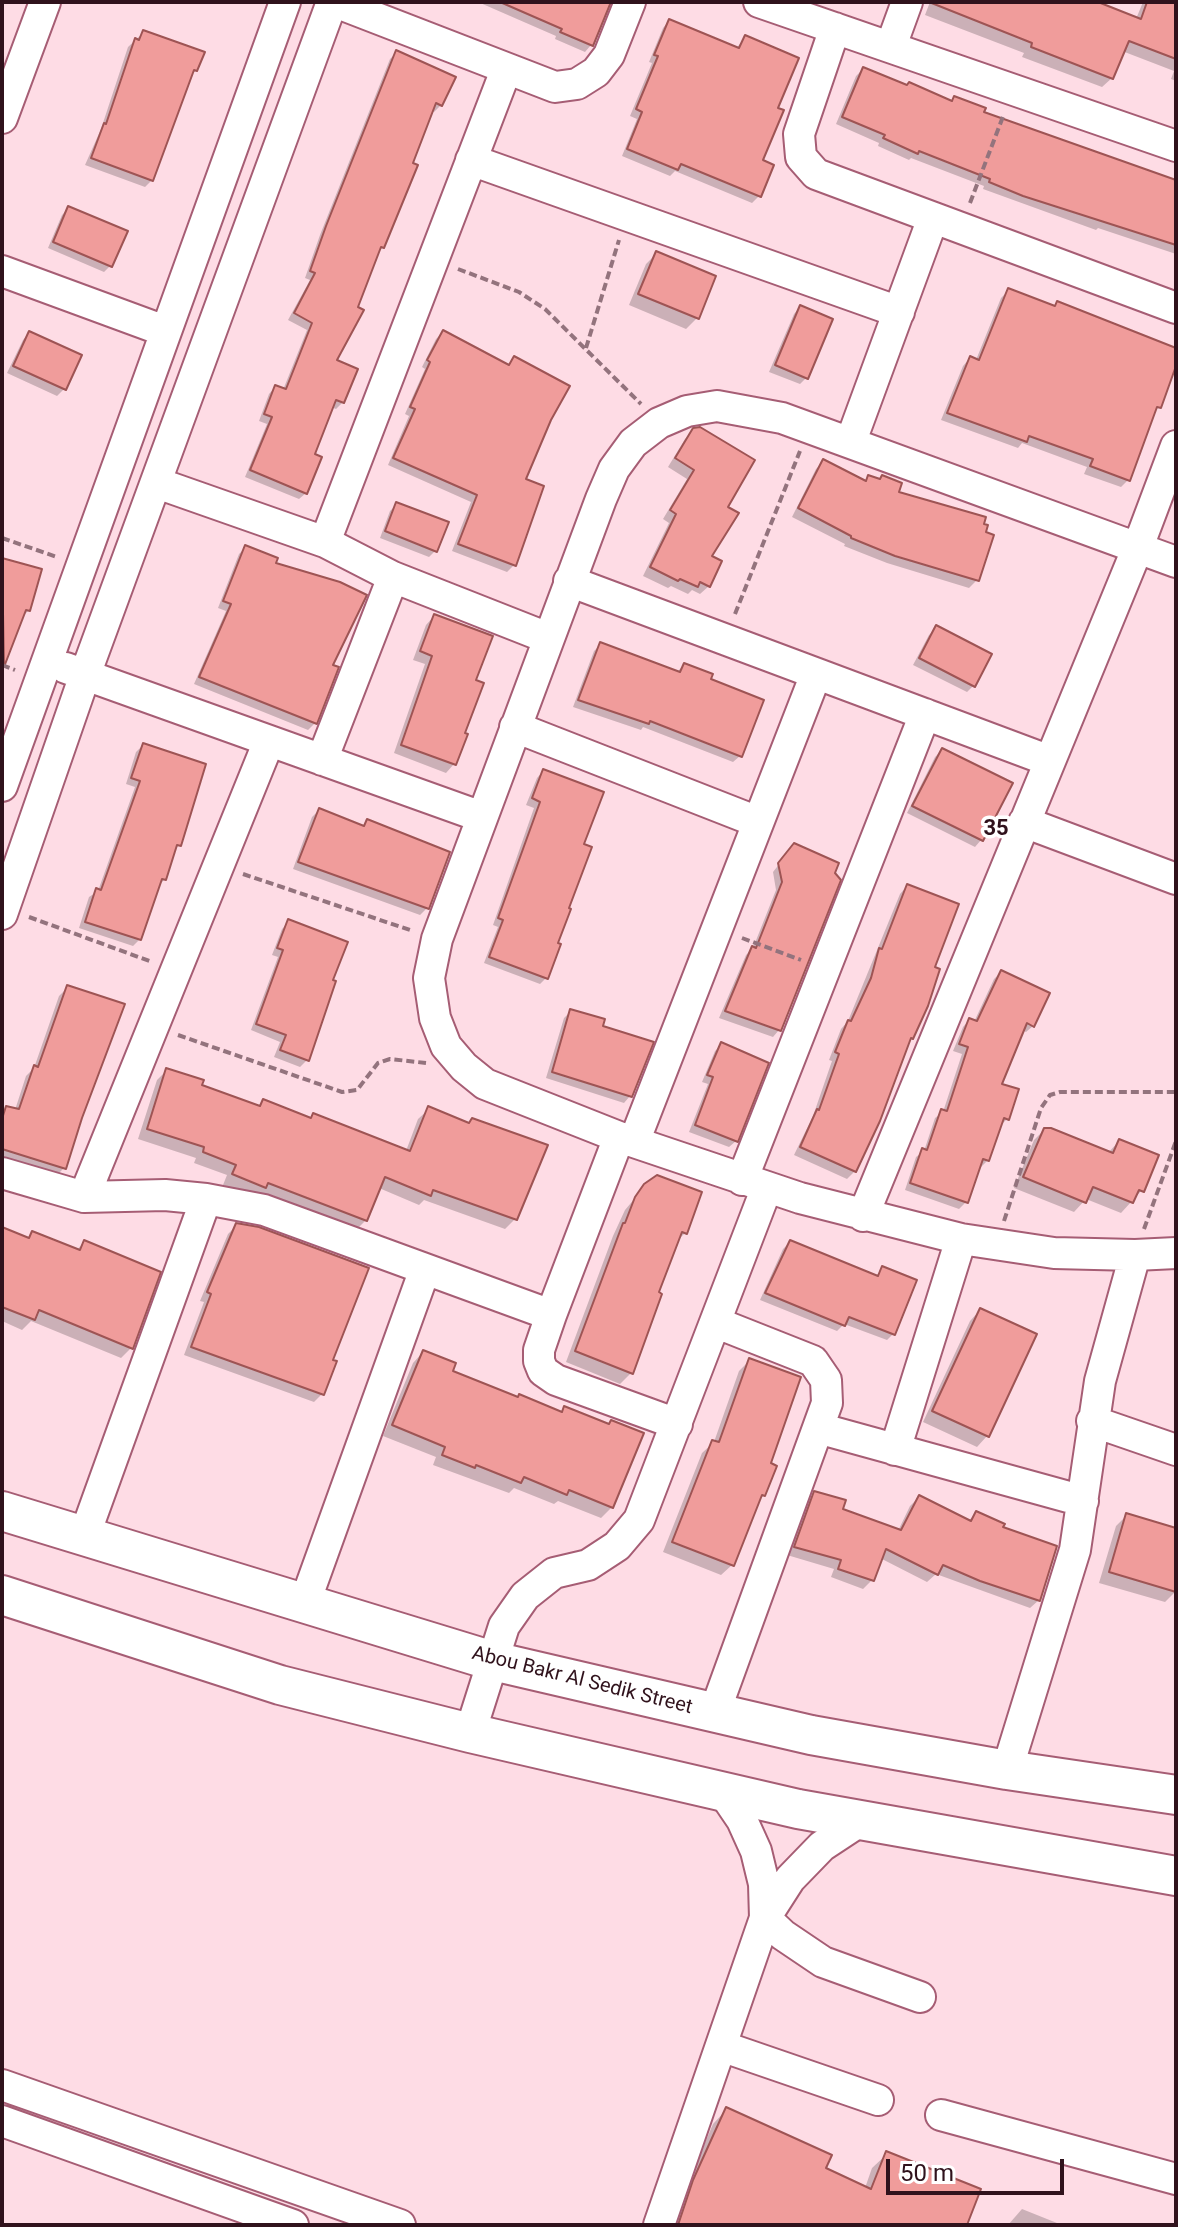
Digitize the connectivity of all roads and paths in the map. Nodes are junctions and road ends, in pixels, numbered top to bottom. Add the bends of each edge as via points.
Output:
1 (45, 2) edge
2 (285, 2) edge
3 (334, 2) edge
4 (630, 2) edge
5 (759, 2) edge
6 (907, 2) edge
7 (835, 28) junction
8 (891, 46) junction
9 (506, 70) junction
10 (7, 87) edge
11 (1013, 89) junction
12 (2, 118) edge
13 (1176, 146) edge
14 (471, 160) junction
15 (627, 215) junction
16 (947, 223) junction
17 (433, 260) junction
18 (2, 271) edge
19 (1176, 308) edge
20 (899, 312) junction
21 (165, 331) junction
22 (586, 348) junction
23 (659, 423) junction
24 (810, 427) junction
25 (851, 441) junction
26 (1176, 446) edge
27 (157, 483) junction
28 (2, 538) edge
29 (325, 542) junction
30 (1138, 547) junction
31 (1176, 562) edge
32 (80, 565) junction
33 (393, 577) junction
34 (569, 581) junction
35 (548, 638) junction
36 (726, 639) junction
37 (46, 661) junction
38 (816, 674) junction
39 (85, 675) junction
40 (925, 714) junction
41 (515, 727) junction
42 (269, 741) junction
43 (322, 760) junction
44 (1050, 761) junction
45 (5, 771) edge
46 (482, 817) junction
47 (758, 822) junction
48 (1024, 822) junction
49 (218, 865) junction
50 (1176, 879) edge
51 (3, 911) edge
52 (717, 928) junction
53 (437, 939) junction
54 (825, 969) junction
55 (176, 970) junction
56 (153, 1027) junction
57 (464, 1067) junction
58 (1176, 1092) edge
59 (626, 1139) junction
60 (1176, 1141) edge
61 (2, 1173) edge
62 (755, 1183) junction
63 (84, 1197) junction
64 (206, 1199) junction
65 (863, 1216) junction
66 (961, 1239) junction
67 (997, 1246) junction
68 (1176, 1253) edge
69 (1135, 1255) junction
70 (425, 1269) junction
71 (551, 1315) junction
72 (717, 1323) junction
73 (1092, 1421) junction
74 (677, 1424) junction
75 (818, 1428) junction
76 (895, 1450) junction
77 (1176, 1450) edge
78 (1083, 1501) junction
79 (2, 1511) edge
80 (84, 1537) junction
81 (2, 1595) edge
82 (304, 1605) junction
83 (493, 1661) junction
84 (714, 1714) junction
85 (470, 1733) junction
86 (1007, 1770) junction
87 (723, 1792) junction
88 (1176, 1795) edge
89 (860, 1821) junction
90 (1176, 1876) edge
91 (765, 1918) junction
92 (920, 1997) dead end
93 (721, 2046) junction
94 (2, 2085) edge
95 (878, 2100) dead end
96 (941, 2115) dead end
97 (2, 2121) edge
98 (1176, 2179) edge
99 (293, 2225) edge
100 (400, 2225) edge
101 (659, 2225) edge

1 - 10 street
2 - 21 street
3 - 9 street
3 - 27 street
4 - 9 street via 609,55 577,84 555,87
5 - 7 street
6 - 8 street
7 - 8 street
7 - 16 street via 799,134 801,157 816,174
8 - 11 street
9 - 14 street
10 - 12 street
11 - 13 street
11 - 16 path
14 - 15 street
14 - 17 street
15 - 20 street
15 - 22 path
16 - 19 street
16 - 20 street
17 - 22 path via 519,292
17 - 29 street
18 - 21 street
20 - 25 street
21 - 32 street
22 - 23 path
23 - 24 street via 717,406
23 - 34 street via 633,443 614,469
24 - 25 street
24 - 36 path
25 - 30 street
26 - 30 street
27 - 29 street
27 - 39 street
28 - 32 path
29 - 33 street
30 - 31 street
30 - 44 street
32 - 37 street
33 - 35 street
33 - 43 street
34 - 35 street
34 - 36 street
35 - 41 street
36 - 38 street
37 - 39 street
37 - 45 street
38 - 40 street
38 - 47 street
39 - 42 street
39 - 51 street
40 - 44 street
40 - 54 street
41 - 46 street
41 - 47 street
42 - 43 street
42 - 49 street
43 - 46 street
44 - 48 street
46 - 53 street
47 - 52 street
48 - 50 street
48 - 65 street
49 - 53 path
49 - 55 street
51 - 55 path
52 - 54 path
52 - 59 street
53 - 57 street via 429,978 435,1018 446,1046
54 - 62 street
55 - 56 street
56 - 57 path via 342,1092 357,1090 378,1063 390,1059
56 - 63 street
57 - 59 street via 485,1084
58 - 67 path via 1060,1092 1046,1099
59 - 62 street
59 - 71 street
60 - 69 path
61 - 63 street
62 - 65 street
62 - 72 street
63 - 64 street
64 - 70 street via 264,1210
64 - 80 street
65 - 66 street
66 - 67 street
66 - 76 street
67 - 69 street
68 - 69 street
69 - 73 street
70 - 71 street
70 - 82 street
71 - 74 street via 539,1350 543,1371
72 - 74 street
72 - 75 street via 813,1361 826,1380 827,1403
73 - 77 street
73 - 78 street
74 - 83 street via 639,1520 617,1546 588,1565 554,1573 525,1596 504,1626
75 - 76 street
75 - 84 street
76 - 78 street
78 - 86 street via 1063,1593
79 - 80 main road, Abou Bakr Al Sedik Street
80 - 82 main road, Abou Bakr Al Sedik Street
81 - 85 main road via 280,1685
82 - 83 main road, Abou Bakr Al Sedik Street
83 - 84 main road, Abou Bakr Al Sedik Street
83 - 85 street
84 - 86 main road, Abou Bakr Al Sedik Street
85 - 87 main road
86 - 88 main road, Abou Bakr Al Sedik Street
87 - 89 main road
87 - 91 street via 756,1851
89 - 90 main road
89 - 91 street via 800,1868
91 - 92 street via 823,1962
91 - 93 street
93 - 95 street
93 - 101 street
94 - 100 street
96 - 98 street
97 - 99 street

